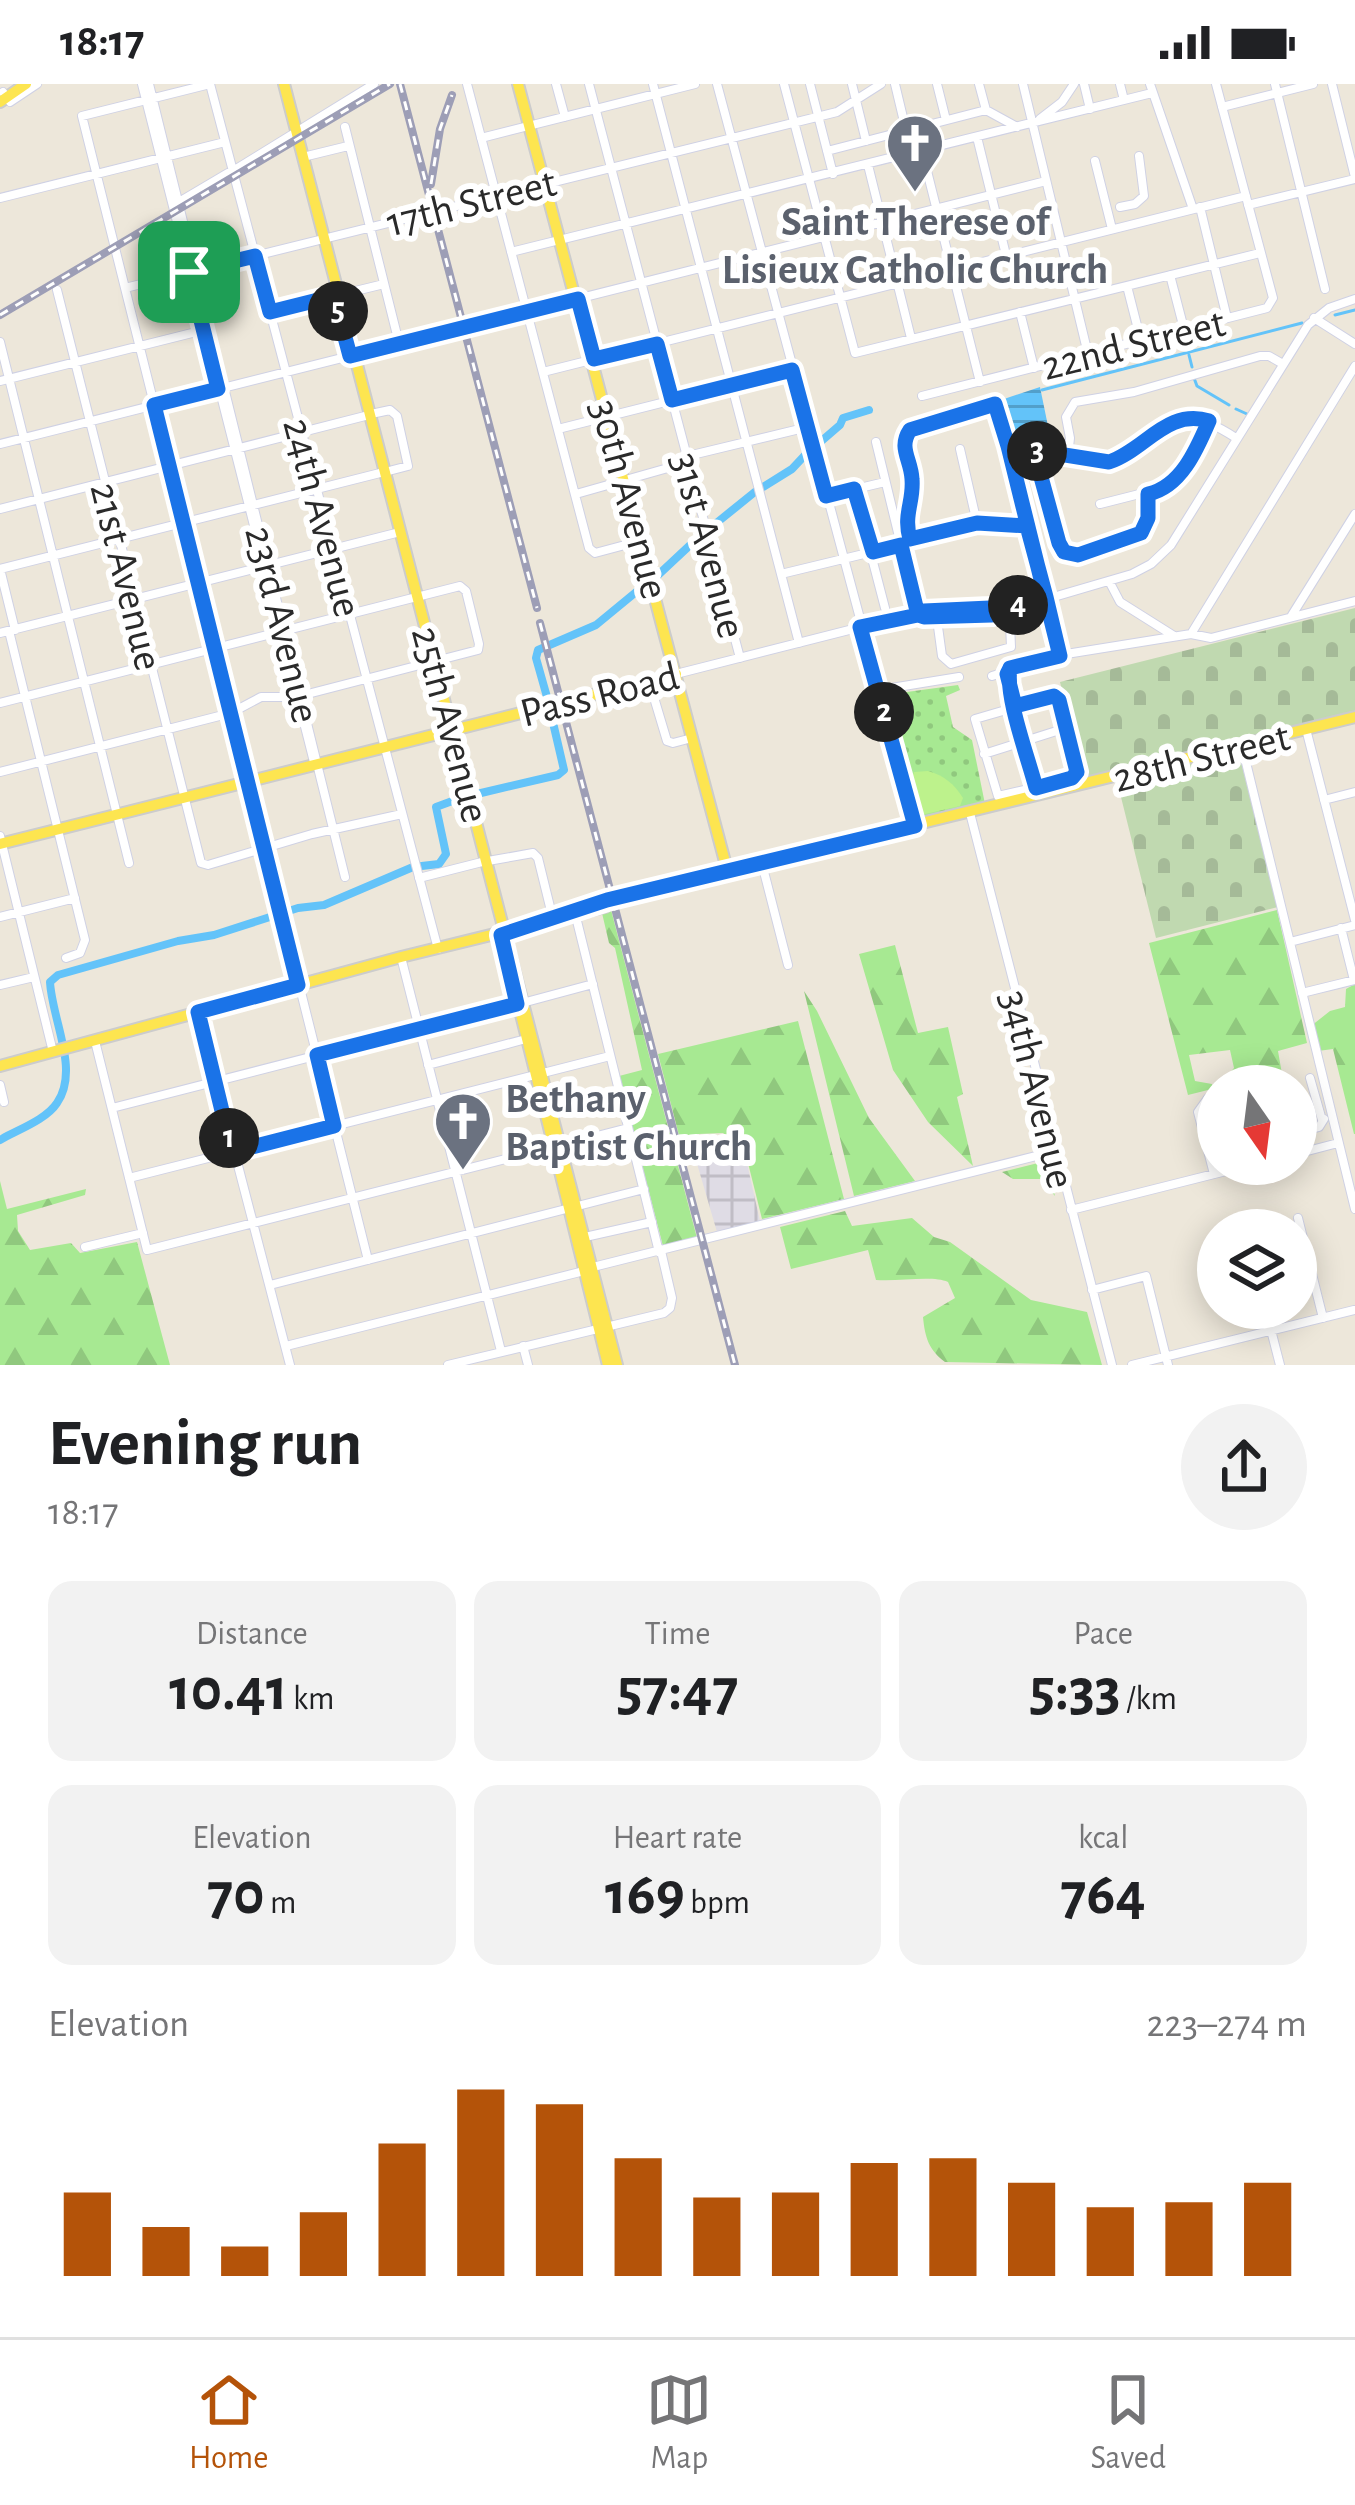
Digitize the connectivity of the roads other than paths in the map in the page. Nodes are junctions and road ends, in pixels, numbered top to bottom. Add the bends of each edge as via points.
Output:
1 (14, 84) edge
2 (26, 84) edge
3 (37, 84) edge
4 (145, 84) edge
5 (210, 84) edge
6 (281, 84) edge
7 (466, 84) edge
8 (522, 84) edge
9 (556, 84) edge
10 (589, 84) edge
11 (695, 84) edge
12 (717, 84) edge
13 (784, 84) edge
14 (810, 84) edge
15 (876, 84) edge
16 (895, 84) edge
17 (937, 84) edge
18 (980, 84) edge
19 (1024, 84) edge
20 (1074, 84) edge
21 (1084, 84) edge
22 (1120, 84) edge
23 (1216, 84) edge
24 (1313, 84) edge
25 (1332, 84) edge
26 (374, 85) edge
27 (1151, 88) edge
28 (654, 89) edge
29 (1276, 89) edge
30 (854, 93) edge
31 (2, 97) edge
32 (149, 99) junction
33 (1124, 100) junction
34 (1222, 107) junction
35 (596, 109) junction
36 (1090, 109) junction
37 (986, 110) junction
38 (818, 115) junction
39 (565, 117) junction
40 (794, 120) junction
41 (946, 120) junction
42 (1034, 123) junction
43 (532, 125) junction
44 (346, 127) dead end
45 (1017, 127) junction
46 (906, 130) junction
47 (294, 135) junction
48 (731, 136) junction
49 (977, 137) junction
50 (481, 138) junction
51 (866, 141) junction
52 (225, 142) junction
53 (348, 146) junction
54 (670, 151) junction
55 (827, 151) junction
56 (922, 151) junction
57 (1138, 156) dead end
58 (164, 157) junction
59 (303, 157) junction
60 (1095, 161) dead end
61 (868, 165) junction
62 (610, 166) junction
63 (231, 172) junction
64 (96, 174) junction
65 (833, 174) junction
66 (808, 178) junction
67 (1355, 178) edge
68 (1046, 181) junction
69 (547, 182) junction
70 (745, 191) junction
71 (1301, 193) junction
72 (496, 195) junction
73 (991, 195) junction
74 (0, 198) edge
75 (1247, 201) junction
76 (176, 204) junction
77 (685, 207) junction
78 (1120, 208) dead end
79 (1197, 208) junction
80 (937, 209) junction
81 (882, 222) junction
82 (626, 223) junction
83 (370, 226) junction
84 (1112, 229) junction
85 (824, 237) junction
86 (322, 239) junction
87 (562, 239) junction
88 (1060, 242) junction
89 (511, 252) junction
90 (761, 253) junction
91 (1261, 253) junction
92 (1006, 255) junction
93 (255, 256) junction
94 (1214, 264) junction
95 (702, 268) junction
96 (953, 269) junction
97 (192, 271) junction
98 (1170, 274) junction
99 (640, 283) junction
100 (898, 283) junction
101 (384, 284) junction
102 (1126, 286) junction
103 (125, 288) junction
104 (1325, 289) dead end
105 (57, 290) dead end
106 (336, 295) junction
107 (841, 298) junction
108 (578, 299) junction
109 (1074, 299) junction
110 (1350, 300) edge
111 (270, 312) junction
112 (527, 312) junction
113 (1020, 312) junction
114 (778, 314) junction
115 (1227, 318) junction
116 (1314, 318) junction
117 (966, 325) junction
118 (717, 328) junction
119 (207, 329) junction
120 (1184, 329) junction
121 (911, 338) junction
122 (1141, 341) junction
123 (0, 342) edge
124 (399, 343) junction
125 (657, 344) junction
126 (1355, 344) edge
127 (139, 345) junction
128 (1088, 354) junction
129 (352, 355) junction
130 (594, 359) junction
131 (74, 362) junction
132 (1283, 364) junction
133 (1355, 366) edge
134 (1034, 368) junction
135 (792, 370) junction
136 (286, 372) junction
137 (543, 372) junction
138 (4, 380) edge
139 (980, 382) junction
140 (732, 385) junction
141 (222, 388) junction
142 (922, 396) dead end
143 (672, 400) junction
144 (154, 405) junction
145 (368, 415) junction
146 (609, 416) junction
147 (1209, 421) junction
148 (89, 422) junction
149 (808, 427) junction
150 (558, 429) junction
151 (302, 433) junction
152 (24, 438) junction
153 (1236, 439) junction
154 (875, 442) dead end
155 (0, 444) edge
156 (748, 444) junction
157 (1008, 446) junction
158 (237, 449) junction
159 (960, 449) dead end
160 (1039, 451) junction
161 (1068, 456) junction
162 (688, 462) junction
163 (169, 466) junction
164 (383, 472) junction
165 (625, 478) junction
166 (104, 482) junction
167 (885, 482) junction
168 (854, 489) junction
169 (316, 490) junction
170 (576, 494) junction
171 (1148, 494) junction
172 (826, 496) junction
173 (39, 499) junction
174 (1100, 504) dead end
175 (251, 506) junction
176 (0, 509) edge
177 (1355, 514) edge
178 (977, 523) junction
179 (183, 524) junction
180 (1027, 526) junction
181 (399, 532) junction
182 (118, 539) junction
183 (642, 541) junction
184 (905, 542) junction
185 (332, 549) junction
186 (873, 552) junction
187 (53, 556) junction
188 (843, 559) junction
189 (266, 566) junction
190 (0, 569) edge
191 (781, 574) junction
192 (198, 583) junction
193 (1110, 586) junction
194 (416, 597) junction
195 (1046, 597) junction
196 (134, 600) junction
197 (1355, 601) edge
198 (1018, 604) junction
199 (886, 608) dead end
200 (966, 613) junction
201 (998, 613) junction
202 (349, 614) junction
203 (936, 614) junction
204 (918, 615) junction
205 (68, 616) junction
206 (1291, 617) junction
207 (860, 627) junction
208 (8, 631) edge
209 (282, 631) junction
210 (1191, 634) junction
211 (1176, 638) junction
212 (799, 643) junction
213 (214, 648) junction
214 (1060, 656) junction
215 (740, 658) junction
216 (432, 662) junction
217 (150, 665) junction
218 (676, 674) junction
219 (1007, 674) junction
220 (992, 676) dead end
221 (959, 677) dead end
222 (367, 679) junction
223 (650, 681) junction
224 (83, 682) junction
225 (879, 690) junction
226 (298, 696) junction
227 (25, 697) junction
228 (0, 703) edge
229 (1015, 706) junction
230 (231, 713) junction
231 (1355, 717) edge
232 (1066, 728) junction
233 (1306, 729) junction
234 (166, 730) junction
235 (450, 730) junction
236 (693, 738) junction
237 (1024, 741) junction
238 (385, 746) junction
239 (1242, 746) junction
240 (100, 747) junction
241 (984, 754) junction
242 (41, 762) junction
243 (315, 764) junction
244 (0, 772) edge
245 (248, 781) junction
246 (1036, 788) junction
247 (1355, 792) edge
248 (184, 797) junction
249 (1324, 800) junction
250 (970, 813) junction
251 (117, 814) junction
252 (402, 814) junction
253 (915, 826) junction
254 (58, 829) junction
255 (332, 830) junction
256 (1, 841) edge
257 (265, 850) junction
258 (485, 861) junction
259 (129, 863) dead end
260 (762, 864) junction
261 (728, 873) junction
262 (418, 876) junction
263 (345, 877) dead end
264 (75, 898) junction
265 (19, 912) junction
266 (574, 912) junction
267 (0, 917) edge
268 (553, 920) junction
269 (1355, 922) edge
270 (1341, 928) junction
271 (504, 934) junction
272 (1290, 942) junction
273 (438, 949) junction
274 (401, 957) junction
275 (66, 958) dead end
276 (788, 965) dead end
277 (34, 977) junction
278 (1354, 980) edge
279 (0, 985) edge
280 (298, 985) junction
281 (592, 985) junction
282 (1302, 993) junction
283 (521, 1003) junction
284 (198, 1012) junction
285 (419, 1029) junction
286 (526, 1039) junction
287 (95, 1040) junction
288 (55, 1051) junction
289 (317, 1055) junction
290 (610, 1056) junction
291 (428, 1065) junction
292 (0, 1066) edge
293 (539, 1074) junction
294 (215, 1082) junction
295 (0, 1085) edge
296 (1317, 1095) edge
297 (437, 1100) junction
298 (4, 1102) dead end
299 (112, 1108) junction
300 (1327, 1119) junction
301 (334, 1126) junction
302 (1317, 1127) edge
303 (628, 1128) junction
304 (1338, 1143) junction
305 (557, 1146) junction
306 (1317, 1148) edge
307 (1056, 1151) junction
308 (232, 1152) junction
309 (455, 1172) junction
310 (129, 1178) junction
311 (1197, 1178) edge
312 (644, 1190) junction
313 (352, 1197) junction
314 (573, 1208) junction
315 (1355, 1209) edge
316 (1070, 1210) junction
317 (251, 1222) junction
318 (652, 1222) junction
319 (143, 1233) junction
320 (471, 1233) junction
321 (585, 1237) junction
322 (85, 1247) dead end
323 (660, 1251) junction
324 (368, 1260) junction
325 (588, 1269) junction
326 (269, 1285) junction
327 (1092, 1290) junction
328 (1317, 1294) edge
329 (487, 1295) junction
330 (1354, 1310) edge
331 (1323, 1318) junction
332 (603, 1326) junction
333 (1271, 1330) junction
334 (286, 1346) junction
335 (523, 1346) junction
336 (501, 1352) junction
337 (1167, 1361) edge
338 (290, 1365) edge
339 (448, 1365) edge
340 (528, 1365) edge
341 (608, 1365) edge
342 (617, 1365) edge
343 (1112, 1365) edge
344 (1132, 1365) edge
345 (1280, 1365) edge

1 - 31 main road
2 - 31 main road
3 - 31 street via 10,102
4 - 32 street, 23rd Avenue
5 - 32 street
5 - 52 street, 24th Avenue
6 - 47 main road, 25th Avenue
7 - 50 street
8 - 43 main road, 30th Avenue
9 - 39 street
10 - 35 street, 31st Avenue
11 - 28 street
12 - 48 street
13 - 40 street
14 - 38 street
15 - 30 street, 17th Street
16 - 46 street
17 - 41 street
18 - 37 street
19 - 42 street
20 - 42 street
21 - 36 street
22 - 33 street
23 - 34 street
24 - 29 street
25 - 67 street
26 - 47 street
27 - 33 street
27 - 79 street
28 - 35 street
28 - 54 street
29 - 34 street
29 - 71 street
30 - 38 street, 17th Street via 841,110
30 - 51 street
32 - 58 street, 23rd Avenue
32 - 64 street via 82,116
33 - 36 street
34 - 75 street
35 - 39 street
35 - 62 street, 31st Avenue
36 - 42 street
37 - 41 street
37 - 45 street
38 - 40 street, 17th Street
38 - 55 street
39 - 43 street
40 - 48 street, 17th Street
40 - 66 street
41 - 46 street
42 - 45 street
42 - 68 street
43 - 50 street
43 - 69 main road, 30th Avenue
44 - 53 street
45 - 49 street
46 - 51 street
46 - 56 street
47 - 59 main road, 25th Avenue
47 - 63 street
47 - 86 main road, 25th Avenue
48 - 54 street, 17th Street
48 - 70 street
49 - 56 street
49 - 73 street
50 - 72 street
51 - 55 street
52 - 58 street
52 - 63 street, 24th Avenue
53 - 59 street
53 - 83 street
54 - 62 street, 17th Street
54 - 77 street
55 - 65 street
56 - 61 street
56 - 80 street
57 - 78 street via 1144,196
58 - 64 street
58 - 76 street, 23rd Avenue
59 - 86 main road, 25th Avenue
60 - 84 street
61 - 65 street
61 - 81 street
62 - 69 street, 17th Street
62 - 82 street, 31st Avenue
63 - 76 street
63 - 93 street, 24th Avenue
64 - 74 street
64 - 103 street
65 - 66 street
66 - 70 street
66 - 85 street
67 - 71 street
68 - 73 street
68 - 88 street
69 - 72 street, 17th Street
69 - 87 main road, 30th Avenue
70 - 77 street
70 - 90 street
71 - 75 street
71 - 104 street
72 - 83 street, 17th Street
72 - 89 street
73 - 80 street
73 - 92 street
75 - 79 street
75 - 91 street
76 - 97 street, 23rd Avenue
77 - 82 street
77 - 95 street
79 - 84 street
79 - 94 street
80 - 81 street
80 - 96 street
81 - 85 street
81 - 100 street
82 - 87 street
82 - 99 street, 31st Avenue
83 - 86 street, 17th Street
83 - 101 street
84 - 88 street
85 - 90 street
85 - 107 street
86 - 93 street, 17th Street
86 - 106 main road, 25th Avenue
87 - 89 street
87 - 108 main road, 30th Avenue
88 - 92 street
88 - 109 street
89 - 112 street
90 - 95 street
90 - 114 street
91 - 94 street
91 - 115 street, 22nd Street via 1271,304
92 - 96 street
93 - 97 street, 17th Street
93 - 111 street, 24th Avenue
94 - 98 street
94 - 115 street
95 - 99 street
95 - 118 street
96 - 100 street
96 - 117 street
97 - 103 street, 17th Street
97 - 119 street, 23rd Avenue
98 - 102 street
98 - 120 street
99 - 108 street
99 - 125 street, 31st Avenue
100 - 107 street
100 - 121 street
101 - 106 street
101 - 124 street
102 - 109 street
102 - 122 street
103 - 127 street
105 - 131 street, 21st Avenue
106 - 111 street
106 - 129 main road, 25th Avenue
107 - 114 street
107 - 121 street via 855,352
108 - 112 street
108 - 130 main road, 30th Avenue
109 - 113 street
109 - 128 street
110 - 116 street
111 - 136 street, 24th Avenue
112 - 124 street
112 - 137 street
113 - 117 street
113 - 134 street
114 - 118 street
114 - 135 street
115 - 120 street, 22nd Street
116 - 126 street
116 - 132 street
117 - 121 street
117 - 139 street
118 - 125 street
118 - 140 street
119 - 127 street
119 - 141 street, 23rd Avenue
120 - 122 street, 22nd Street
122 - 128 street, 22nd Street
123 - 138 street
124 - 129 street
125 - 130 street
125 - 143 street, 31st Avenue
127 - 131 street
127 - 144 street
128 - 134 street, 22nd Street
129 - 136 street
129 - 145 main road, 25th Avenue
130 - 137 street
130 - 146 main road, 30th Avenue
131 - 138 street
131 - 148 street, 21st Avenue
132 - 153 street
132 - 161 street via 1260,356 1075,402 1066,417
133 - 210 street
134 - 139 street, 22nd Street
135 - 140 street
135 - 149 street
136 - 141 street
136 - 151 street, 24th Avenue
137 - 150 street
138 - 152 street
139 - 142 street, 22nd Street
140 - 143 street
140 - 156 street
141 - 144 street
141 - 158 street, 23rd Avenue
143 - 146 street
143 - 162 street, 31st Avenue
144 - 148 street
144 - 163 street
145 - 151 street
145 - 164 main road, 25th Avenue
145 - 164 street via 397,416 408,466
146 - 150 street
146 - 165 main road, 30th Avenue
147 - 153 street
147 - 161 street via 1176,419 1113,462
147 - 171 street via 1177,477
148 - 152 street
148 - 166 street, 21st Avenue
149 - 156 street
149 - 172 street
150 - 170 street
151 - 158 street
151 - 169 street, 24th Avenue
152 - 155 street
152 - 173 street
153 - 193 street via 1171,545
154 - 167 street
156 - 162 street
156 - 191 street
157 - 160 street
157 - 180 street
157 - 184 street via 995,404 907,433 913,484
158 - 163 street
158 - 175 street, 23rd Avenue
159 - 178 street
160 - 161 street
160 - 171 street via 1059,543 1069,554 1141,533
162 - 165 street
162 - 215 street, 31st Avenue
163 - 166 street
163 - 179 street
164 - 169 street
164 - 181 main road, 25th Avenue
165 - 170 street
165 - 183 main road, 30th Avenue
166 - 173 street
166 - 182 street, 21st Avenue
167 - 168 street
167 - 184 street
168 - 172 street
168 - 186 street
169 - 175 street
169 - 185 street, 24th Avenue
170 - 183 street via 595,553
171 - 174 street
172 - 188 street
173 - 176 street
173 - 187 street
175 - 179 street
175 - 189 street, 23rd Avenue
177 - 206 street
178 - 180 street
178 - 184 street
179 - 182 street
179 - 192 street
180 - 195 street
181 - 185 street
181 - 194 main road, 25th Avenue
182 - 187 street
182 - 196 street, 21st Avenue
183 - 218 main road, 30th Avenue
184 - 186 street
184 - 204 street
185 - 189 street
185 - 202 street, 24th Avenue
186 - 188 street
186 - 199 street
187 - 190 street
187 - 205 street
188 - 191 street
188 - 207 street
189 - 192 street
189 - 209 street, 23rd Avenue
190 - 208 street
191 - 212 street
192 - 196 street
192 - 213 street
193 - 195 street
193 - 211 street via 1120,602
194 - 202 street
194 - 216 main road, 25th Avenue
194 - 216 street via 464,587 479,648
195 - 198 street
195 - 214 street
196 - 205 street
196 - 217 street, 21st Avenue
197 - 206 street
198 - 200 street
198 - 201 street
200 - 201 street
200 - 203 street, Pass Road
201 - 203 street via 1010,624 1011,647 951,664 942,656
202 - 209 street
202 - 222 street, 24th Avenue
203 - 204 street, Pass Road
204 - 207 street, Pass Road
205 - 208 street
205 - 224 street
206 - 210 street via 1211,638
207 - 212 street, Pass Road
207 - 225 street
208 - 227 street
209 - 213 street
209 - 226 street, 23rd Avenue
210 - 211 street
211 - 214 street
212 - 215 street, Pass Road
213 - 217 street
213 - 230 street
214 - 219 street
215 - 218 street, Pass Road
216 - 222 street
216 - 235 main road, 25th Avenue
217 - 224 street
217 - 234 street, 21st Avenue
218 - 223 main road, Pass Road
218 - 236 main road, 30th Avenue
219 - 220 street
219 - 229 street
221 - 225 street
222 - 226 street
222 - 238 street, 24th Avenue
223 - 235 main road, Pass Road
223 - 236 street via 667,741
224 - 227 street
224 - 240 street
225 - 253 street
226 - 230 street via 261,697
226 - 243 street, 23rd Avenue
227 - 228 street
227 - 242 street
229 - 232 street via 1054,696
229 - 237 street
229 - 241 street via 975,719
230 - 234 street
230 - 245 street
231 - 233 main road, 28th Street
232 - 237 street
232 - 246 street via 1077,772
233 - 239 main road, 28th Street
233 - 249 street
234 - 240 street
234 - 248 street, 21st Avenue
235 - 238 main road, Pass Road
235 - 258 main road, 25th Avenue
236 - 261 main road, 30th Avenue
237 - 241 street
237 - 246 street
238 - 243 main road, Pass Road
238 - 252 street, 24th Avenue
239 - 250 main road, 28th Street
239 - 272 street
240 - 242 street
240 - 251 street
241 - 246 street via 996,795
242 - 244 street
242 - 254 street
243 - 245 main road, Pass Road
243 - 255 street, 23rd Avenue
245 - 248 main road, Pass Road
245 - 257 street
247 - 249 street
248 - 251 main road, Pass Road
248 - 257 street, 21st Avenue via 200,861
249 - 269 street
250 - 253 main road, 28th Street
250 - 307 street, 34th Avenue
251 - 254 main road, Pass Road
251 - 259 street
252 - 255 street
252 - 262 street, 24th Avenue
253 - 260 main road, 28th Street
254 - 256 main road, Pass Road
254 - 264 street
255 - 257 street
255 - 263 street, 23rd Avenue
256 - 265 street
257 - 280 street
258 - 262 street
258 - 268 street via 533,853
258 - 271 main road, 25th Avenue
260 - 261 main road, 28th Street
260 - 276 street
261 - 266 main road, 28th Street
262 - 273 street, 24th Avenue
264 - 265 street
264 - 275 street via 85,946
265 - 267 street
265 - 277 street
266 - 268 main road, 28th Street
266 - 281 street
268 - 271 main road, 28th Street
269 - 270 street
270 - 272 street
270 - 278 street
271 - 273 main road, 28th Street
271 - 283 main road, 25th Avenue
272 - 282 street
273 - 274 main road, 28th Street
274 - 280 main road, 28th Street
274 - 285 street
277 - 279 street
277 - 288 street
278 - 282 street
280 - 284 main road, 28th Street
280 - 289 street
281 - 283 street
281 - 290 street
282 - 300 street
283 - 285 street
283 - 286 main road, 25th Avenue
283 - 293 main road, 25th Avenue
284 - 287 main road, 28th Street
284 - 294 street
285 - 289 street
285 - 291 street
286 - 291 street
286 - 293 main road, 25th Avenue
287 - 288 main road, 28th Street
287 - 299 street
288 - 292 main road, 28th Street
289 - 294 street
289 - 301 street
290 - 293 street
290 - 303 street
291 - 297 street
293 - 297 street
293 - 305 main road, 25th Avenue
294 - 299 street
294 - 308 street
295 - 298 street
296 - 300 street
297 - 301 street
297 - 309 street
299 - 310 street
300 - 302 street
300 - 304 street
301 - 308 street
301 - 313 street
303 - 305 street
303 - 312 street
304 - 306 street
304 - 315 street
305 - 309 street
305 - 314 main road, 25th Avenue
307 - 316 street, 34th Avenue
307 - 323 street
308 - 310 street
308 - 317 street
309 - 313 street
309 - 320 street
310 - 319 street
311 - 316 street
312 - 314 street
312 - 318 street
313 - 317 street
313 - 324 street
314 - 320 street
314 - 321 main road, 25th Avenue
314 - 325 main road, 25th Avenue
316 - 327 street, 34th Avenue
317 - 319 street via 147,1250
317 - 326 street
318 - 321 street
318 - 323 street
319 - 322 street
320 - 324 street
320 - 329 street
321 - 325 main road, 25th Avenue
323 - 325 street
323 - 332 street via 670,1308
324 - 326 street
325 - 329 street
325 - 332 main road, 25th Avenue
326 - 334 street
327 - 337 street via 1146,1276
327 - 343 street, 34th Avenue
328 - 331 street
329 - 334 street
329 - 336 street
330 - 331 street
331 - 333 street
332 - 335 street
332 - 341 main road, 25th Avenue
332 - 342 main road, 25th Avenue
333 - 337 street
333 - 345 street
334 - 338 street
335 - 336 street
335 - 340 street
336 - 339 street
337 - 344 street

